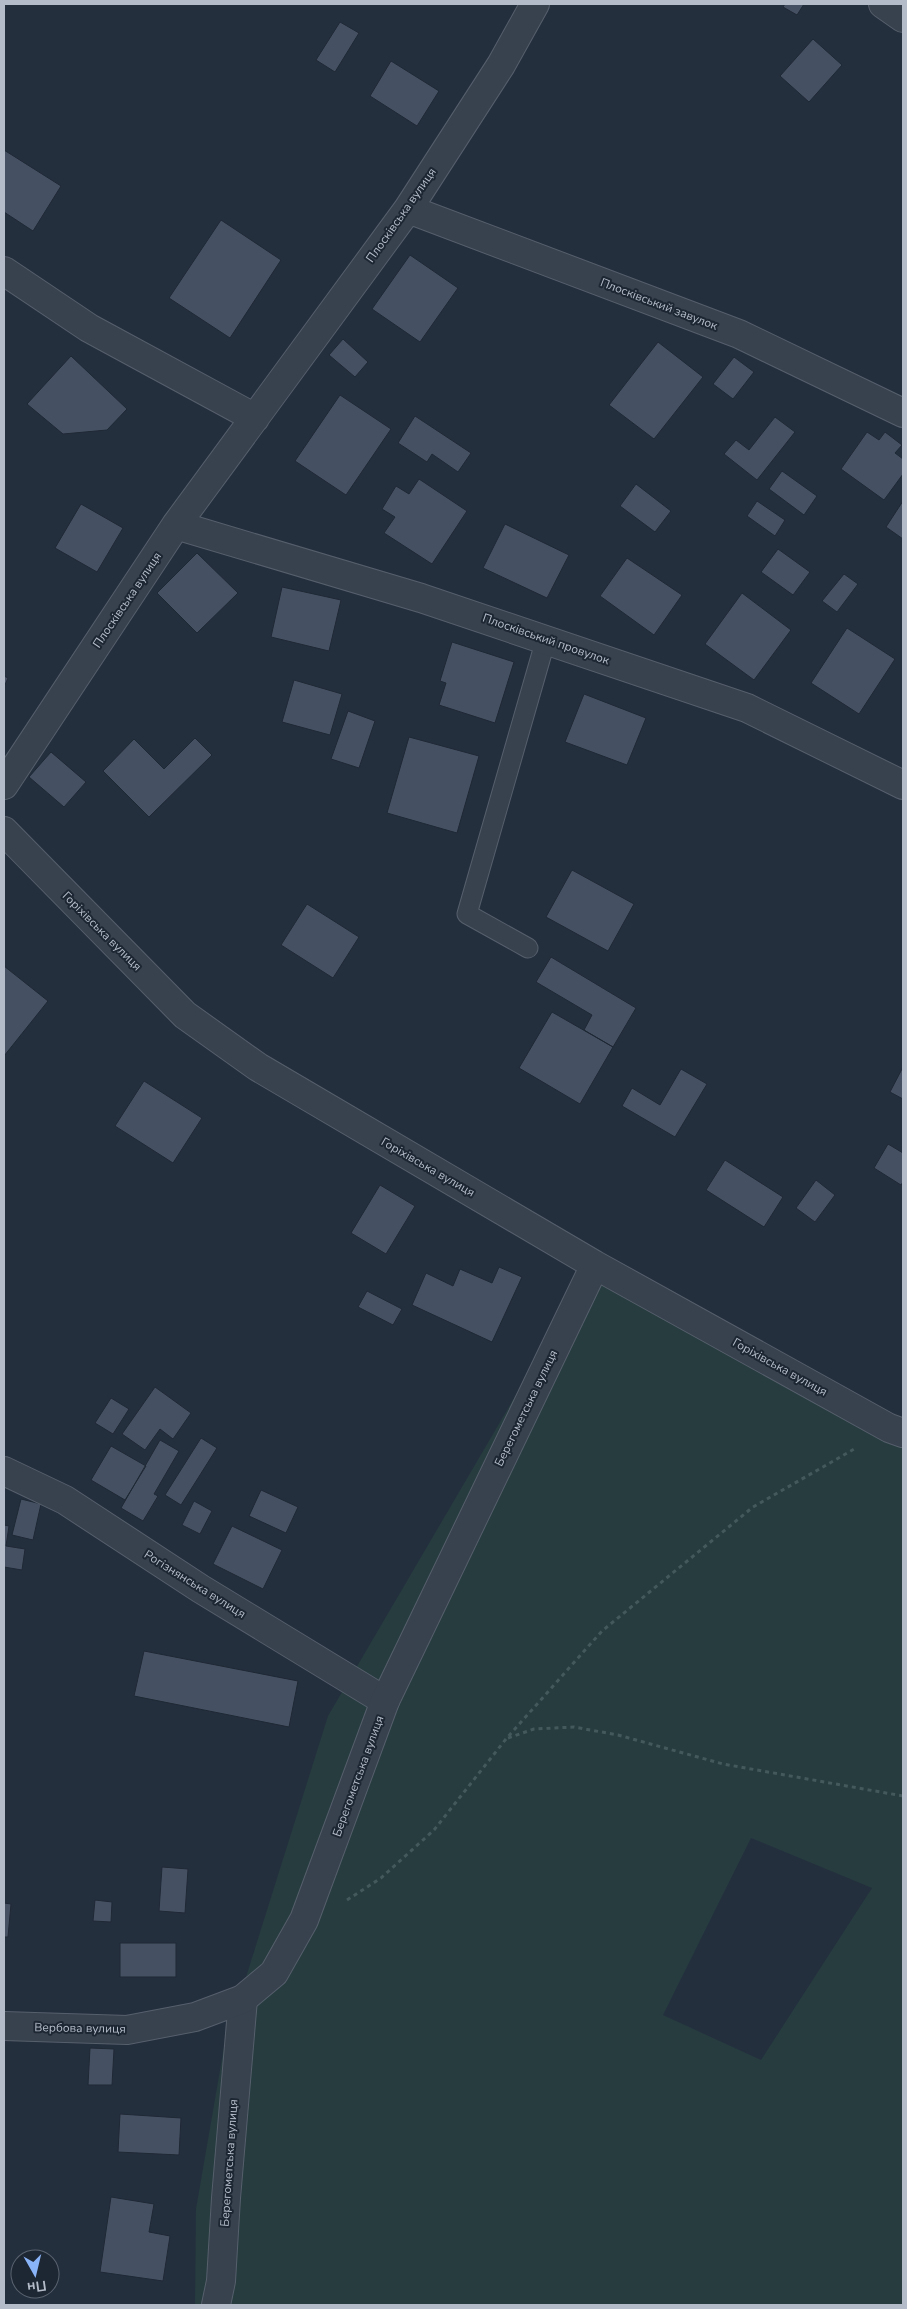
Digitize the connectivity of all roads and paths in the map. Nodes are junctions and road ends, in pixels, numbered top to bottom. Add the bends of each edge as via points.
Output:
1 (535, 4) edge
2 (883, 4) edge
3 (903, 18) edge
4 (408, 209) junction
5 (4, 271) edge
6 (903, 413) edge
7 (255, 418) junction
8 (176, 524) junction
9 (546, 639) junction
10 (4, 785) edge
11 (903, 785) edge
12 (4, 831) edge
13 (528, 948) dead end
14 (595, 1265) junction
15 (896, 1430) edge
16 (4, 1471) edge
17 (385, 1701) junction
18 (506, 1739) junction
19 (903, 1796) edge
20 (304, 1920) junction
21 (242, 1999) junction
22 (4, 2026) edge
23 (216, 2305) edge

1 - 4 street, Плосківська вулиця via 501,65
2 - 3 street
4 - 6 street, Плосківський завулок via 739,334
4 - 7 street, Плосківська вулиця
5 - 7 street via 89,328
7 - 8 street, Плосківська вулиця
8 - 9 street, Плосківський провулок
8 - 10 street, Плосківська вулиця
9 - 11 street, Плосківський провулок via 748,708
9 - 13 lane via 467,914
12 - 14 street, Горіхівська вулиця via 185,1015 258,1067
14 - 15 street, Горіхівська вулиця
14 - 17 street, Берегометська вулиця
15 - 18 path via 753,1507 602,1631
16 - 17 street, Рогізнянська вулиця via 65,1500 201,1589
17 - 20 street, Берегометська вулиця
18 - 19 path via 534,1729 574,1727 618,1735 723,1764
18 - 20 path via 434,1830 381,1878 331,1909
20 - 21 street, Берегометська вулиця via 274,1973
21 - 22 street, Вербова вулиця via 195,2017 127,2030
21 - 23 street, Берегометська вулиця via 221,2281

